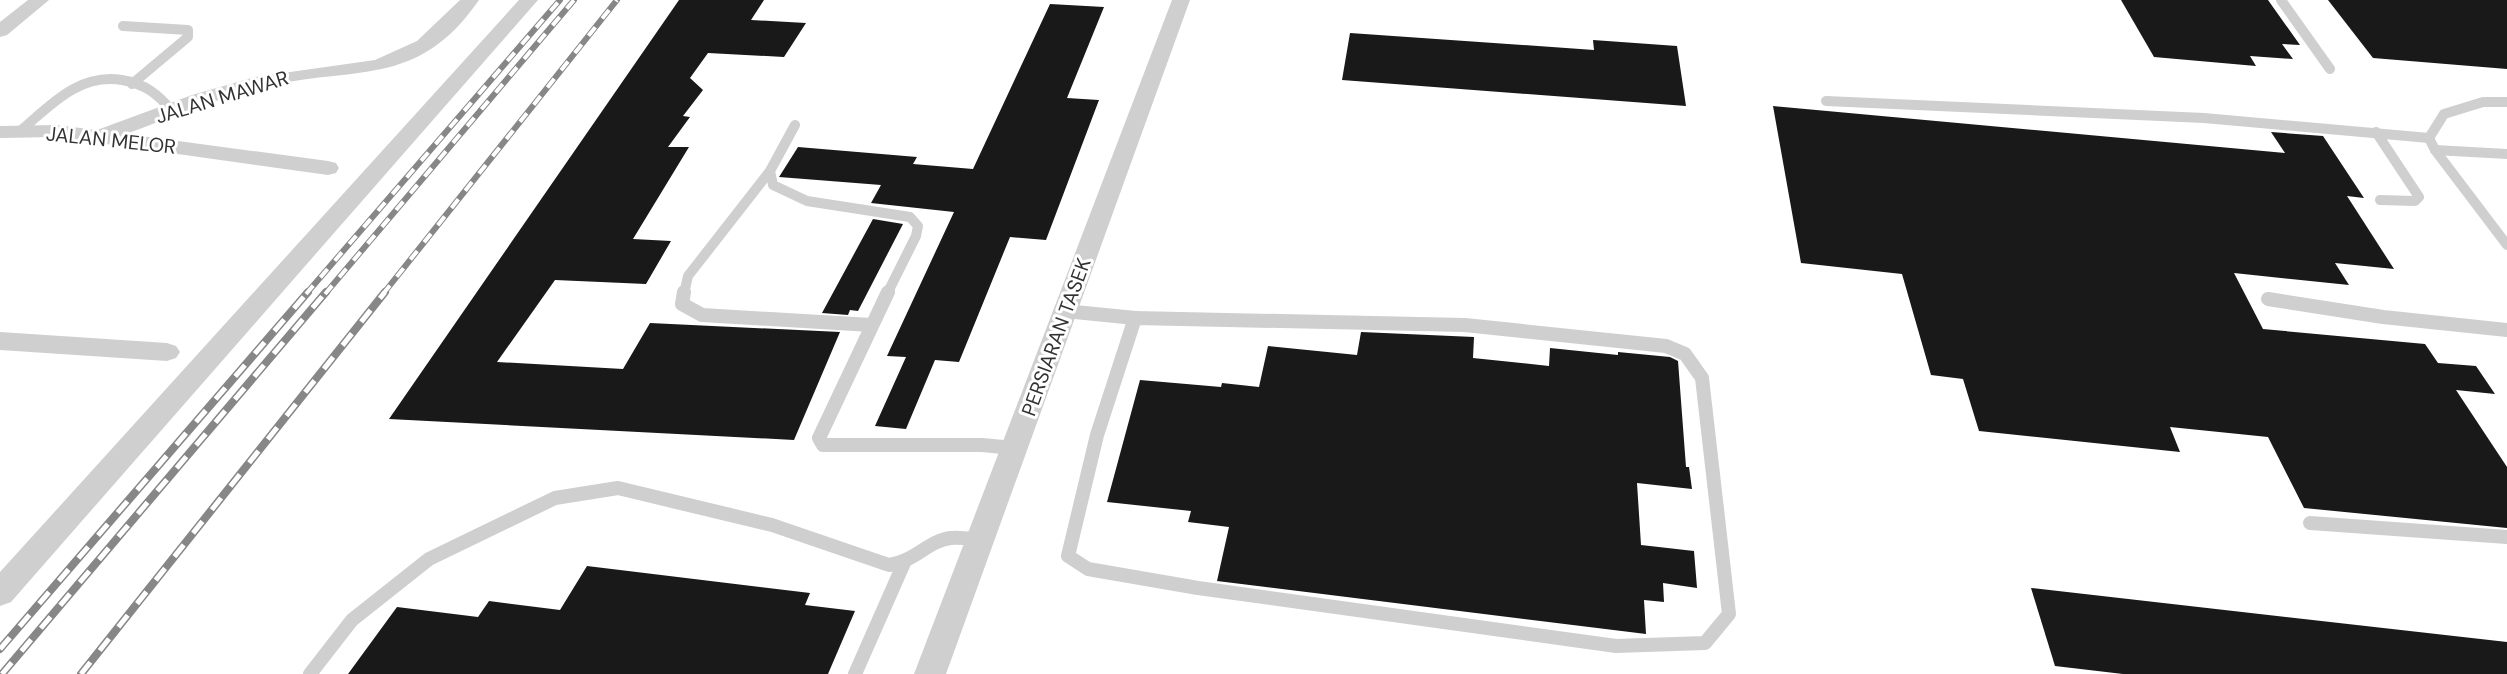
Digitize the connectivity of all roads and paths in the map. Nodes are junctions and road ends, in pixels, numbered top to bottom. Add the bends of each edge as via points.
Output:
1 (40, 0) edge
2 (470, 0) edge
3 (529, 0) edge
4 (1181, 0) edge
5 (2281, 0) edge
6 (123, 26) dead end
7 (0, 31) edge
8 (2330, 69) dead end
9 (132, 84) junction
10 (1826, 101) dead end
11 (2507, 102) edge
12 (172, 111) junction
13 (795, 124) dead end
14 (9, 132) edge
15 (2376, 132) junction
16 (98, 137) junction
17 (2429, 138) junction
18 (2435, 150) junction
19 (2507, 154) edge
20 (328, 168) dead end
21 (770, 171) junction
22 (2380, 200) dead end
23 (2507, 245) edge
24 (2268, 299) dead end
25 (1065, 311) junction
26 (1135, 318) junction
27 (871, 325) junction
28 (2507, 330) edge
29 (0, 341) edge
30 (167, 352) dead end
31 (1014, 448) junction
32 (2310, 523) dead end
33 (2507, 537) edge
34 (980, 540) junction
35 (904, 563) junction
36 (0, 593) edge
37 (309, 674) edge
38 (855, 674) edge
39 (930, 674) edge

1 - 7 street
2 - 12 street, JALAN MAWAR via 416,50 366,68 291,74 259,82
3 - 36 street
4 - 25 street, PERSIARAN TASEK
5 - 8 lane
6 - 9 lane via 188,30 188,37
9 - 12 lane via 156,92
9 - 14 lane via 110,79 79,85
10 - 15 lane via 2063,109 2286,122
11 - 17 lane via 2483,102 2444,114
12 - 16 street, JALAN MAWAR
13 - 21 lane
14 - 16 street, JALAN MELOR via 56,131
15 - 17 lane
15 - 22 lane via 2419,197 2415,201
16 - 20 street, JALAN MELOR
17 - 18 lane
18 - 19 lane
18 - 23 lane
21 - 27 lane via 773,185 807,201 910,217 918,226
21 - 27 lane via 688,276 682,304 702,315
24 - 28 lane via 2383,317
25 - 26 lane
25 - 31 street, PERSIARAN TASEK
26 - 26 lane via 1465,326 1666,346 1685,354 1702,378 1729,614 1705,643 1616,646 1088,569 1068,556 1097,435
27 - 31 lane via 819,438 824,445
29 - 30 street
31 - 34 street, PERSIARAN TASEK
32 - 33 lane
34 - 35 lane via 949,538
34 - 39 street, PERSIARAN TASEK
35 - 37 lane via 889,565 772,525 618,488 555,498 429,559 352,620
35 - 38 lane

